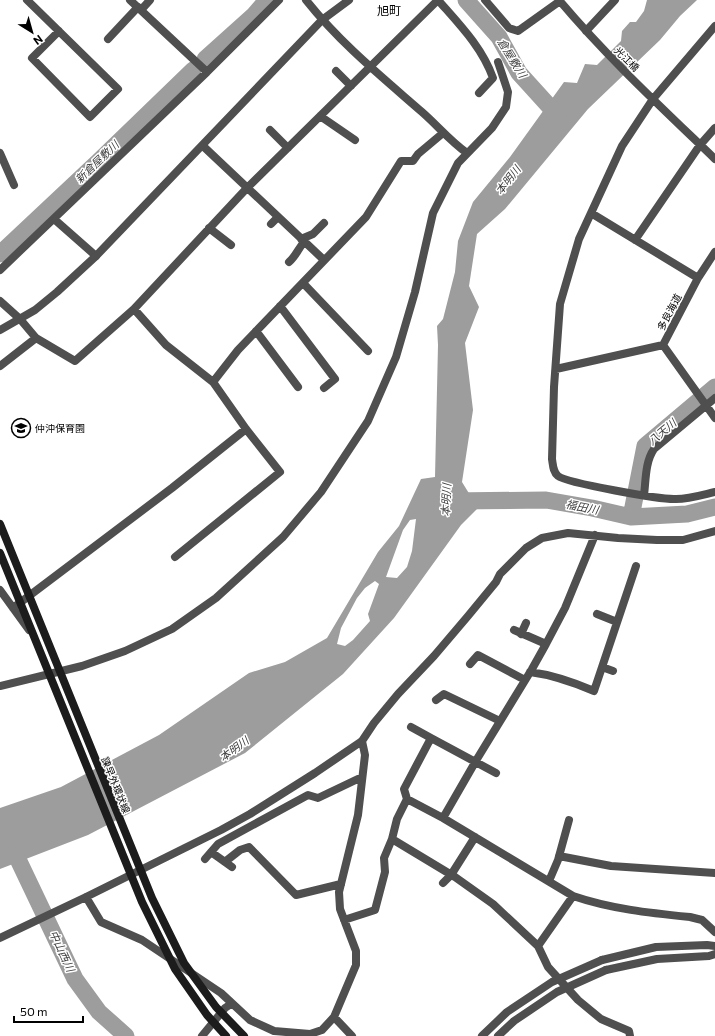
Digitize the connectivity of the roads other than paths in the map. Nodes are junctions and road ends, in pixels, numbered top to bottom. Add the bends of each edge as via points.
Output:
1 (27, 0) edge
2 (130, 0) edge
3 (150, 0) edge
4 (279, 0) edge
5 (306, 0) edge
6 (349, 0) edge
7 (438, 0) edge
8 (485, 0) edge
9 (615, 0) edge
10 (560, 1) edge
11 (139, 8) junction
12 (322, 20) junction
13 (715, 26) edge
14 (586, 31) junction
15 (59, 32) junction
16 (108, 39) dead end
17 (498, 62) dead end
18 (370, 68) junction
19 (336, 71) dead end
20 (207, 72) junction
21 (351, 86) junction
22 (479, 93) dead end
23 (653, 99) junction
24 (320, 116) junction
25 (715, 128) edge
26 (270, 130) dead end
27 (443, 133) junction
28 (355, 140) dead end
29 (700, 145) junction
30 (203, 146) junction
31 (288, 148) junction
32 (0, 153) edge
33 (468, 153) junction
34 (715, 159) edge
35 (14, 185) dead end
36 (247, 188) junction
37 (590, 213) junction
38 (278, 217) junction
39 (54, 219) junction
40 (324, 223) dead end
41 (271, 224) dead end
42 (209, 228) junction
43 (303, 240) junction
44 (635, 240) junction
45 (231, 245) dead end
46 (715, 252) edge
47 (96, 256) junction
48 (324, 260) junction
49 (289, 262) dead end
50 (0, 270) edge
51 (698, 278) junction
52 (303, 282) junction
53 (0, 300) edge
54 (280, 306) junction
55 (134, 309) junction
56 (20, 319) junction
57 (0, 330) edge
58 (256, 331) junction
59 (36, 338) junction
60 (663, 345) junction
61 (368, 351) dead end
62 (0, 366) edge
63 (556, 369) junction
64 (213, 382) junction
65 (298, 387) dead end
66 (324, 388) dead end
67 (715, 398) edge
68 (706, 406) junction
69 (715, 418) edge
70 (246, 429) junction
71 (715, 492) edge
72 (644, 495) junction
73 (0, 524) edge
74 (715, 530) edge
75 (595, 535) junction
76 (0, 553) edge
77 (175, 557) dead end
78 (636, 566) dead end
79 (0, 590) edge
80 (14, 608) junction
81 (597, 614) dead end
82 (617, 622) junction
83 (526, 623) dead end
84 (35, 637) dead end
85 (546, 644) junction
86 (470, 664) dead end
87 (602, 667) junction
88 (613, 670) dead end
89 (530, 672) junction
90 (525, 680) junction
91 (0, 686) edge
92 (436, 700) dead end
93 (500, 721) junction
94 (411, 726) dead end
95 (431, 738) junction
96 (362, 741) junction
97 (475, 763) junction
98 (496, 774) dead end
99 (362, 777) junction
100 (408, 798) junction
101 (443, 818) junction
102 (569, 820) dead end
103 (475, 837) junction
104 (392, 839) junction
105 (211, 852) junction
106 (559, 856) junction
107 (205, 859) dead end
108 (226, 861) junction
109 (232, 867) dead end
110 (715, 873) edge
111 (451, 875) junction
112 (549, 882) junction
113 (443, 883) dead end
114 (341, 884) junction
115 (573, 896) junction
116 (86, 897) junction
117 (344, 920) junction
118 (715, 932) edge
119 (0, 938) edge
120 (538, 946) junction
121 (715, 946) edge
122 (715, 954) edge
123 (231, 1004) junction
124 (332, 1019) junction
125 (202, 1036) edge
126 (226, 1036) edge
127 (244, 1036) edge
128 (352, 1036) edge
129 (482, 1036) edge
130 (498, 1036) edge
131 (630, 1036) edge

1 - 15 street
2 - 11 street
3 - 11 street
4 - 20 street
5 - 12 street
6 - 12 street
7 - 18 street
7 - 22 street via 472,39 488,64 493,78
8 - 10 street via 509,28 518,31
9 - 14 street
10 - 14 street, 光江橋
11 - 16 street
11 - 20 street
12 - 18 street
12 - 30 street
13 - 23 street
14 - 23 street, 光江橋
15 - 15 street via 118,89 90,117 32,58
17 - 33 street via 508,92 506,107 492,128
18 - 21 street
18 - 27 street
19 - 21 street
20 - 39 street
21 - 24 street
23 - 29 street, 光江橋
23 - 37 street via 622,146
24 - 28 street
24 - 31 street
25 - 29 street
26 - 31 street
27 - 33 street
27 - 48 street via 413,161 401,161 366,217
29 - 34 street, 光江橋
29 - 44 street
30 - 36 street
30 - 47 street
31 - 36 street
32 - 35 street
33 - 91 street via 458,163 433,213 396,357 368,421 321,492 284,537 216,598 172,629 125,651 82,666
36 - 38 street
36 - 42 street
37 - 44 street
37 - 63 street via 579,239 560,304
38 - 41 street
38 - 43 street
39 - 47 street
39 - 50 street
40 - 43 street via 314,234
42 - 45 street
42 - 55 street
43 - 48 street
43 - 49 street via 296,256
44 - 51 street
46 - 51 street, 多良海道
47 - 56 street via 40,306
48 - 52 street
51 - 60 street, 多良海道
52 - 54 street
52 - 61 street
53 - 56 street
54 - 58 street
54 - 66 street via 335,379
55 - 59 street via 75,361
55 - 64 street via 166,345
56 - 57 street
56 - 59 street
58 - 64 street
58 - 65 street
59 - 62 street
60 - 63 street
60 - 68 street, 多良海道
63 - 72 street via 553,470 558,476 576,482
64 - 70 street
67 - 68 street
68 - 69 street, 多良海道
68 - 72 street via 654,449 647,467
70 - 77 street via 280,472
70 - 80 street
71 - 72 street via 675,499
73 - 127 main road, 諫早外環状線, bridge via 152,898 184,963 216,1007
74 - 75 street via 683,540
75 - 85 street via 565,608
75 - 96 street via 568,533 542,538 526,548 500,574 434,656 398,694
76 - 126 main road, 諫早外環状線, bridge via 142,902 175,969 207,1015
78 - 82 street
79 - 80 street
80 - 84 street
81 - 82 street
82 - 87 street
83 - 85 street via 517,632
85 - 89 street
86 - 90 street via 478,655
87 - 88 street
87 - 89 street via 594,691 571,682
89 - 90 street
90 - 93 street
92 - 93 street via 444,694
93 - 97 street
94 - 95 street
95 - 97 street
95 - 100 street via 404,789
96 - 99 street via 365,755
96 - 116 street via 250,814
97 - 98 street
97 - 101 street
99 - 105 street via 318,798 308,795 218,844
99 - 114 street via 358,815
100 - 101 street
100 - 104 street via 397,819
101 - 103 street
102 - 106 street
103 - 111 street
103 - 112 street
104 - 111 street
104 - 117 street via 384,858 385,872 375,910
105 - 107 street
105 - 108 street
106 - 110 street via 611,866
106 - 112 street
108 - 109 street
108 - 114 street via 240,850 249,847 296,895
111 - 113 street
111 - 120 street via 493,904
112 - 115 street
114 - 117 street via 340,909
115 - 118 street via 611,907 696,918
115 - 120 street
116 - 119 street
116 - 123 street via 101,922 142,940 221,993
117 - 124 street via 356,951 356,965
120 - 131 street via 548,967 578,1000 601,1019 629,1031
121 - 129 street, bridge via 707,944 656,947 602,960 552,982 507,1012
122 - 130 street, bridge via 657,959 606,970 557,992 514,1021
123 - 124 street via 250,1020 274,1031 310,1034 322,1030
123 - 125 street
124 - 128 street

